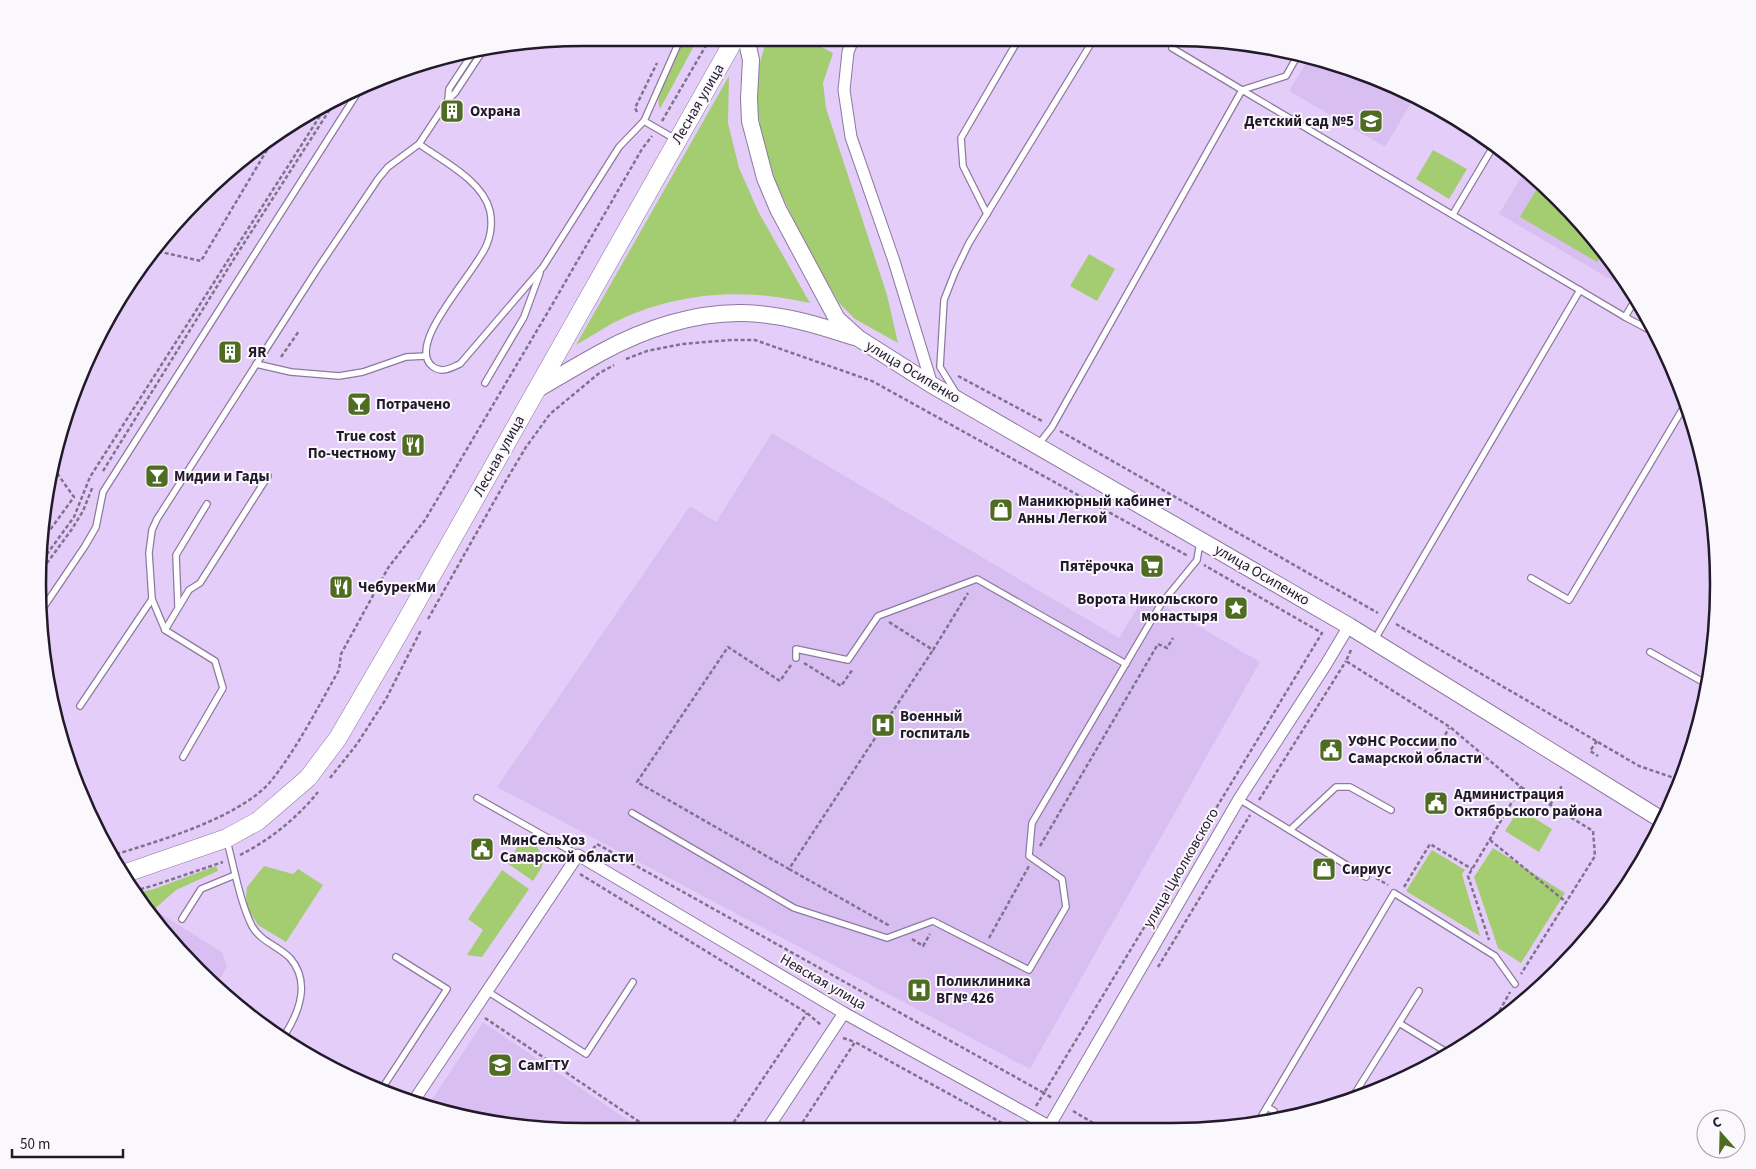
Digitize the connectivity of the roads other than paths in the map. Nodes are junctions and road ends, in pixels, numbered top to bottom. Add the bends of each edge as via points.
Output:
1 (676, 46) edge
2 (731, 46) edge
3 (748, 46) edge
4 (850, 46) edge
5 (1015, 46) edge
6 (1090, 46) edge
7 (1172, 48) dead end
8 (479, 57) edge
9 (468, 59) edge
10 (1294, 61) edge
11 (1242, 90) junction
12 (354, 98) edge
13 (448, 100) junction
14 (644, 121) junction
15 (677, 140) junction
16 (419, 144) junction
17 (1491, 151) edge
18 (987, 214) junction
19 (1452, 214) junction
20 (542, 267) junction
21 (1580, 290) junction
22 (1632, 306) edge
23 (1625, 317) junction
24 (1644, 327) edge
25 (858, 338) junction
26 (426, 356) junction
27 (256, 364) junction
28 (485, 383) dead end
29 (932, 384) junction
30 (536, 390) junction
31 (961, 401) junction
32 (1681, 411) edge
33 (1037, 446) junction
34 (268, 476) dead end
35 (207, 504) dead end
36 (1200, 540) junction
37 (1531, 578) dead end
38 (152, 598) junction
39 (47, 603) edge
40 (178, 607) junction
41 (1349, 626) junction
42 (164, 630) junction
43 (1374, 641) junction
44 (1650, 652) dead end
45 (796, 658) road end
46 (1126, 664) junction
47 (1701, 681) edge
48 (80, 706) dead end
49 (183, 757) dead end
50 (477, 798) dead end
51 (1239, 799) junction
52 (1391, 810) dead end
53 (632, 813) dead end
54 (1657, 817) edge
55 (1290, 830) junction
56 (227, 838) junction
57 (582, 857) junction
58 (129, 872) edge
59 (235, 875) junction
60 (1366, 877) dead end
61 (182, 919) dead end
62 (396, 957) dead end
63 (633, 982) dead end
64 (1515, 984) road end
65 (1419, 991) dead end
66 (491, 993) junction
67 (844, 1013) junction
68 (1400, 1023) junction
69 (286, 1033) edge
70 (1443, 1050) edge
71 (385, 1084) edge
72 (1358, 1089) edge
73 (417, 1096) edge
74 (1267, 1107) junction
75 (1274, 1111) dead end
76 (1263, 1114) edge
77 (771, 1123) edge
78 (1042, 1123) edge
79 (1054, 1123) edge

1 - 14 lane
2 - 15 main road, Лесная улица
3 - 25 main road, улица Осипенко via 751,60 750,121 765,178 778,209 837,319
4 - 29 street via 844,90 851,137
5 - 18 lane via 961,138 963,166
6 - 18 lane
7 - 11 lane
8 - 13 lane
9 - 13 lane via 449,89
10 - 11 lane via 1286,76
11 - 19 lane
11 - 33 lane via 1052,427
12 - 39 lane via 103,492 96,527
13 - 16 lane
14 - 15 lane
14 - 20 lane via 619,147
15 - 30 main road, Лесная улица
16 - 26 lane via 480,190 487,200 491,224 487,244 476,264 428,336
16 - 27 lane via 388,167 378,179
17 - 19 lane
18 - 31 lane via 969,243 944,300 940,367
19 - 21 lane
20 - 26 lane via 460,364 437,370
20 - 28 lane via 524,317
21 - 23 lane
21 - 43 lane
22 - 23 lane
23 - 24 lane
25 - 29 main road, улица Осипенко
25 - 30 main road, улица Осипенко via 776,316 743,313 698,317 654,328 603,351
26 - 27 lane via 406,357 363,372 339,376 291,372
27 - 38 lane via 152,530 149,553
29 - 31 main road, улица Осипенко
30 - 56 main road, Лесная улица via 338,738 308,778 258,821
31 - 33 main road, улица Осипенко
32 - 37 lane via 1569,600
33 - 36 main road, улица Осипенко
34 - 40 lane via 200,583 189,590
35 - 40 lane via 176,556
36 - 41 main road, улица Осипенко
36 - 46 lane via 1197,560 1161,604
38 - 42 lane
38 - 48 lane
40 - 42 lane
41 - 43 main road, улица Осипенко
41 - 51 street, улица Циолковского
42 - 49 lane via 215,661 223,688
43 - 54 main road, улица Осипенко
44 - 47 lane
45 - 46 lane via 796,650 848,660 878,616 977,579
46 - 53 lane via 1032,823 1029,856 1062,879 1066,907 1029,970 934,921 887,938 794,908
50 - 57 lane
51 - 55 lane
51 - 79 street, улица Циолковского
52 - 55 lane via 1350,787 1336,788
55 - 60 lane
56 - 58 main road, Лесная улица
56 - 59 lane
57 - 66 street
57 - 67 street, Невская улица
59 - 61 lane via 201,889
59 - 69 lane via 253,926 264,939 290,958 299,973 300,1005
62 - 71 lane via 447,989
63 - 66 lane via 586,1054
64 - 74 lane via 1495,956 1394,894
65 - 68 lane
66 - 73 street
67 - 77 street
67 - 78 street, Невская улица
68 - 70 lane
68 - 72 lane
74 - 75 lane
74 - 76 lane

